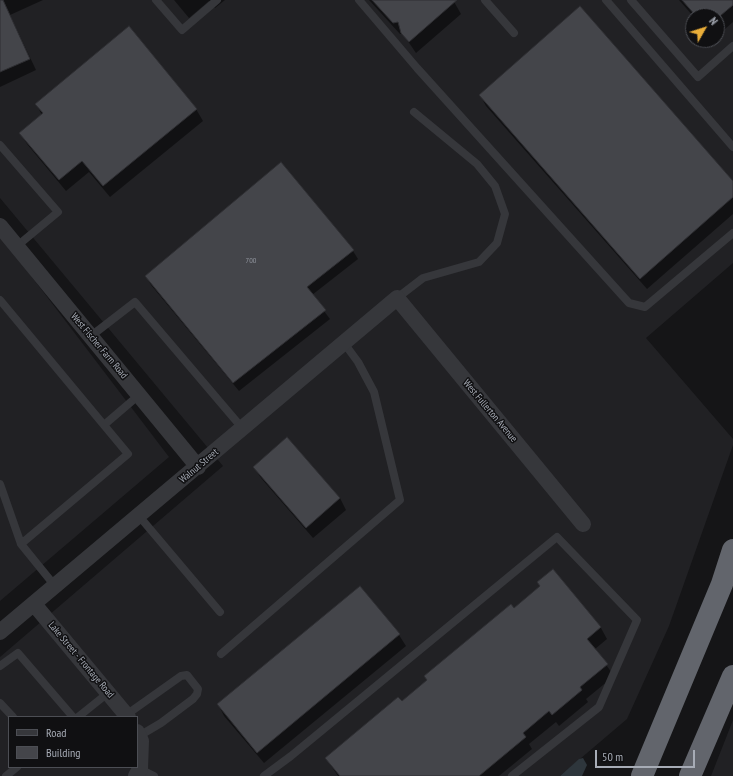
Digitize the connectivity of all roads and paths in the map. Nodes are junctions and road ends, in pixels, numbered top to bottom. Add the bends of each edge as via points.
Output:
1 (156, 0) edge
2 (216, 0) edge
3 (359, 0) edge
4 (485, 0) edge
5 (606, 0) edge
6 (631, 0) edge
7 (514, 33) dead end
8 (733, 46) edge
9 (414, 112) dead end
10 (0, 145) edge
11 (733, 147) edge
12 (0, 226) edge
13 (733, 233) edge
14 (17, 246) junction
15 (397, 298) junction
16 (0, 300) edge
17 (91, 336) junction
18 (344, 343) junction
19 (139, 395) junction
20 (104, 425) junction
21 (243, 429) junction
22 (198, 466) junction
23 (0, 484) edge
24 (139, 516) junction
25 (583, 524) dead end
26 (21, 544) junction
27 (733, 550) edge
28 (55, 586) junction
29 (34, 604) junction
30 (220, 612) dead end
31 (0, 632) edge
32 (221, 654) dead end
33 (0, 666) edge
34 (733, 676) edge
35 (108, 693) junction
36 (0, 703) edge
37 (12, 716) edge
38 (72, 716) edge
39 (79, 716) edge
40 (127, 716) edge
41 (138, 734) edge
42 (15, 768) edge
43 (143, 774) edge
44 (6, 776) edge
45 (264, 776) edge
46 (512, 776) edge
47 (642, 776) edge
48 (690, 776) edge

1 - 2 lane via 182,30
3 - 13 lane via 629,304 645,307
4 - 7 lane
5 - 11 lane
6 - 8 lane via 698,77
9 - 15 lane via 477,164 495,186 505,214 497,243 479,262 423,278
10 - 14 lane via 58,212
12 - 14 street, West Fischer Farm Road
14 - 17 street, West Fischer Farm Road
15 - 18 street, Walnut Street
15 - 25 street, West Fullerton Avenue
16 - 20 lane
17 - 19 street, West Fischer Farm Road
17 - 21 lane via 135,302
18 - 21 street, Walnut Street
18 - 32 lane via 358,362 374,392 400,500
19 - 20 lane
19 - 22 street, West Fischer Farm Road
20 - 26 lane via 128,454
21 - 22 street, Walnut Street
22 - 24 street, Walnut Street
23 - 26 lane
24 - 28 street, Walnut Street
24 - 30 lane
26 - 28 lane
27 - 47 highway via 722,584
28 - 29 street, Walnut Street
29 - 31 street, Walnut Street
29 - 35 street, Lake Street - Frontage Road
33 - 38 lane via 18,653
34 - 48 highway
35 - 39 lane
35 - 40 street, Lake Street - Frontage Road
36 - 37 lane
40 - 41 lane via 181,676 187,675 198,689 193,699 161,723
41 - 43 street via 142,741
42 - 44 lane
45 - 46 lane via 557,536 637,620 599,707

